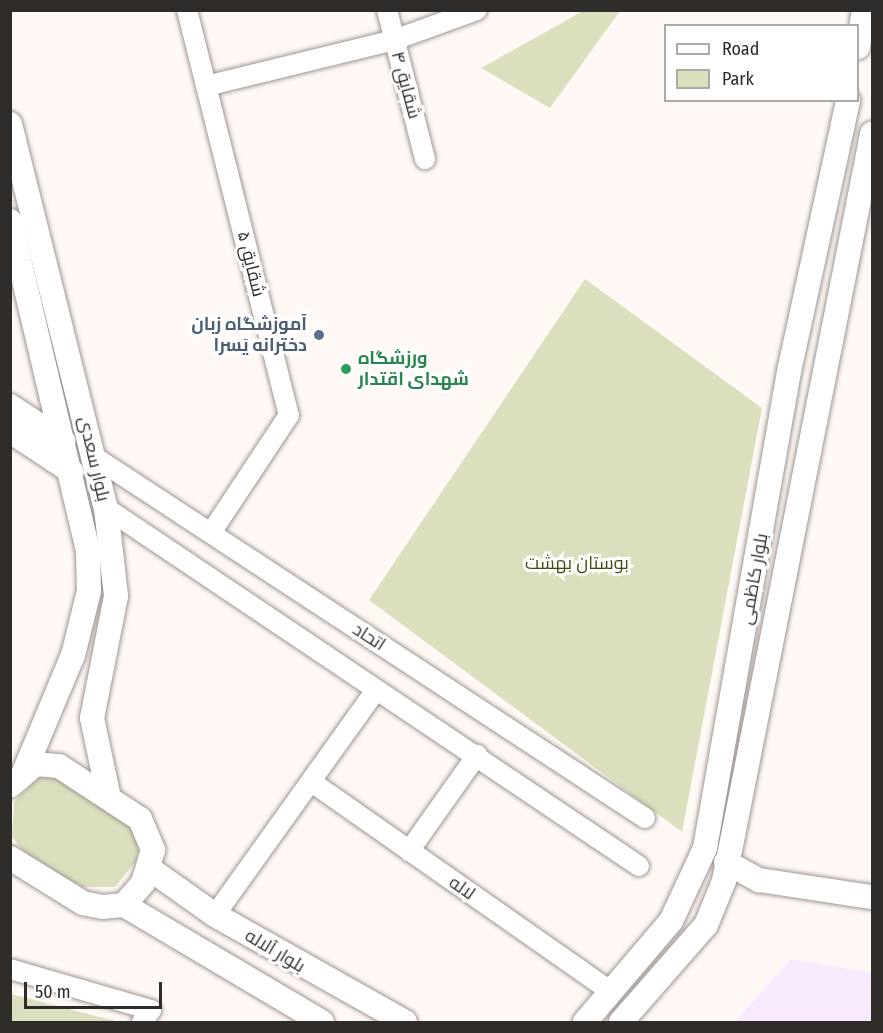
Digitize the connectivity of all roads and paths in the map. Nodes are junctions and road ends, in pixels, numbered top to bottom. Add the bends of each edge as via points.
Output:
1 (187, 10) edge
2 (387, 10) edge
3 (477, 10) edge
4 (864, 10) edge
5 (394, 40) junction
6 (859, 41) edge
7 (206, 87) junction
8 (847, 112) edge
9 (10, 124) edge
10 (872, 134) edge
11 (425, 159) dead end
12 (832, 180) junction
13 (862, 184) junction
14 (10, 221) edge
15 (10, 387) edge
16 (12, 417) edge
17 (61, 430) junction
18 (93, 456) junction
19 (72, 472) junction
20 (105, 508) junction
21 (211, 533) junction
22 (376, 690) junction
23 (477, 755) junction
24 (17, 779) edge
25 (313, 783) junction
26 (109, 798) junction
27 (645, 818) dead end
28 (409, 851) junction
29 (10, 858) edge
30 (726, 862) junction
31 (639, 866) dead end
32 (150, 869) junction
33 (10, 880) edge
34 (47, 883) junction
35 (873, 897) edge
36 (124, 905) junction
37 (214, 915) junction
38 (10, 969) edge
39 (611, 992) junction
40 (146, 1016) edge
41 (322, 1023) edge
42 (405, 1023) edge
43 (585, 1023) edge
44 (621, 1023) edge

1 - 7 street, شقایق ۵
2 - 5 street, شقایق ۴
3 - 5 street
4 - 6 street
5 - 7 street
5 - 11 street, شقایق ۴
7 - 21 street, شقایق ۵ via 289,415
8 - 10 street via 855,139
8 - 12 street, بلوار کاظمی
9 - 18 street, بلوار سعدی
10 - 13 street, بلوار کاظمی
12 - 13 street via 844,173
12 - 39 street, بلوار کاظمی via 790,367 705,848 671,921
13 - 30 street, بلوار کاظمی via 742,812
14 - 17 street, بلوار سعدی
15 - 17 street
16 - 17 street
16 - 19 street
17 - 19 street, بلوار سعدی
18 - 20 street, بلوار سعدی
18 - 21 street, اتحاد
19 - 24 street, بلوار سعدی via 88,551 89,591 56,706
20 - 22 street
20 - 26 street, بلوار سعدی via 116,596 92,718
21 - 27 street, اتحاد
22 - 23 street
22 - 25 street
23 - 28 street
23 - 31 street
24 - 26 street via 35,764 59,766
25 - 28 street, لاله
25 - 37 street
26 - 32 street via 149,833
28 - 39 street, لاله
29 - 34 street
30 - 35 street via 759,880
30 - 44 street, بلوار کاظمی via 706,925
32 - 36 street
32 - 37 street, بلوار آلاله
33 - 34 street
34 - 36 street via 83,903
36 - 41 street, بلوار آلاله
37 - 42 street, بلوار آلاله
38 - 40 street
39 - 43 street, بلوار کاظمی

